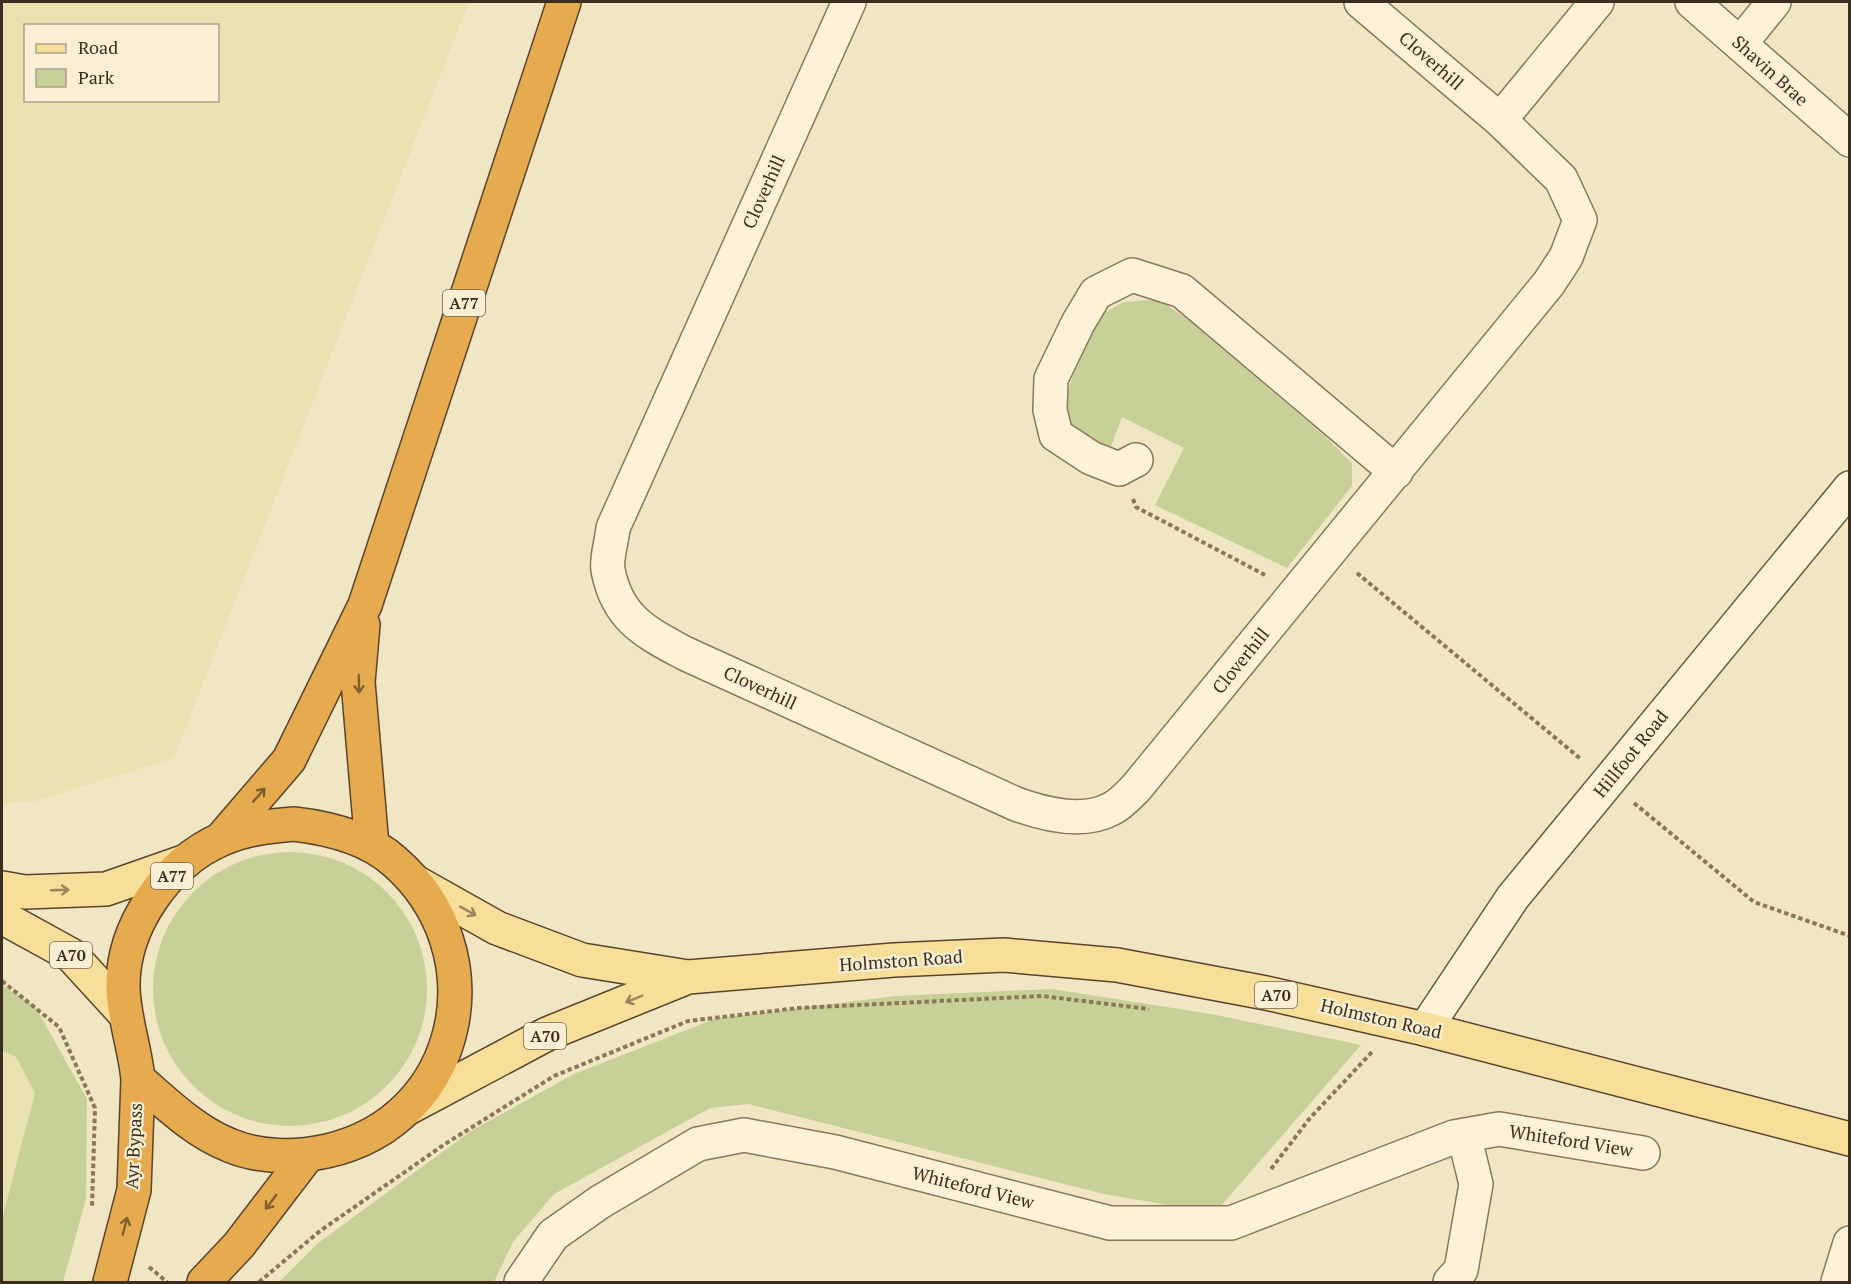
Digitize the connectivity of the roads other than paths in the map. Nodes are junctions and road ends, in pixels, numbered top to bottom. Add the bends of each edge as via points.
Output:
1 (564, 2) edge
2 (849, 2) edge
3 (1361, 2) edge
4 (1597, 2) edge
5 (1692, 2) edge
6 (1774, 2) edge
7 (1740, 44) junction
8 (1500, 120) junction
9 (1850, 140) edge
10 (1127, 464) road end
11 (1396, 472) junction
12 (1850, 488) edge
13 (364, 605) junction
14 (221, 839) junction
15 (372, 846) junction
16 (186, 861) junction
17 (417, 883) junction
18 (2, 888) edge
19 (2, 916) edge
20 (688, 977) junction
21 (125, 1014) junction
22 (1425, 1029) junction
23 (138, 1079) junction
24 (408, 1108) junction
25 (1464, 1135) junction
26 (1850, 1139) edge
27 (1643, 1153) dead end
28 (307, 1156) junction
29 (1850, 1243) edge
30 (114, 1268) edge
31 (204, 1282) edge
32 (521, 1282) edge
33 (1450, 1282) edge
34 (1838, 1282) edge

1 - 13 highway, A77
2 - 11 street, Cloverhill via 613,528 608,569 622,608 642,630 684,653 1016,804 1046,814 1076,817 1111,810 1136,788
3 - 8 street, Cloverhill
4 - 8 street
5 - 7 street, Shavin Brae
6 - 7 street
7 - 9 street, Shavin Brae
8 - 11 street, Cloverhill via 1561,179 1580,220 1566,256 1549,284
10 - 11 street via 1091,458 1056,435 1050,410 1051,379 1096,293 1132,275 1182,291
12 - 22 street, Hillfoot Road via 1513,897
14 -> 13 highway, A77 via 289,760
13 -> 15 highway, A77 via 358,682
14 - 15 highway, A77 via 254,828 294,824 324,828
14 - 16 highway, A77
15 - 17 highway, A77
18 -> 16 main road via 25,892 106,888
16 - 21 highway, A77 via 146,906 132,935 123,986
17 -> 20 main road, A70 via 497,928 582,960
17 - 24 highway, A77 via 446,931 454,958 456,995 451,1033 430,1080
19 - 21 main road, A70 via 71,955
20 - 22 main road, Holmston Road / A70 via 1004,955 1117,965
20 -> 24 main road, A70 via 548,1034
21 - 23 highway, A77
22 - 26 main road, Holmston Road / A70
23 - 28 highway, A77 via 194,1126 229,1145 260,1154
30 -> 23 highway, Ayr Bypass / A77 via 134,1190
24 - 28 highway, A77 via 385,1127 349,1146
25 - 27 street, Whiteford View via 1498,1129
25 - 32 street, Whiteford View via 1231,1223 1110,1222 835,1152 744,1135 698,1144 600,1202 553,1235
25 - 33 street via 1476,1184 1461,1270
28 -> 31 highway via 239,1245
29 - 34 street

